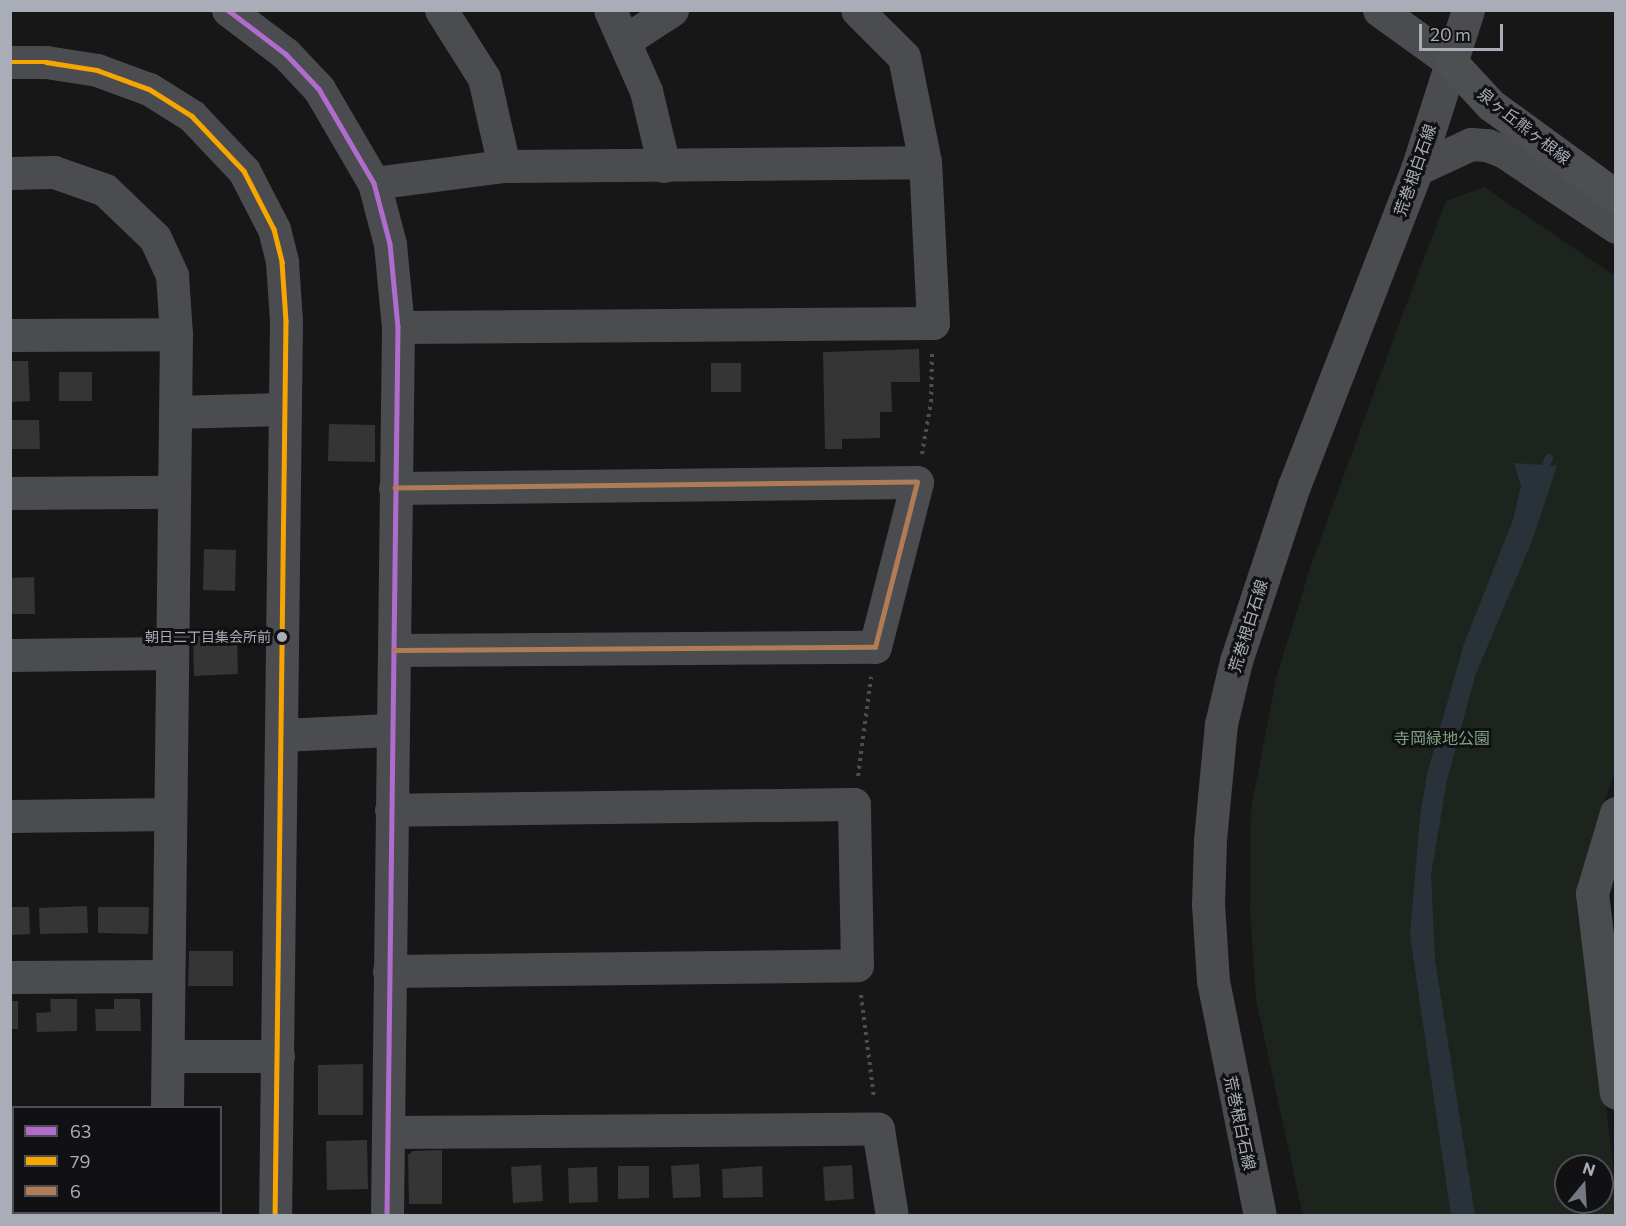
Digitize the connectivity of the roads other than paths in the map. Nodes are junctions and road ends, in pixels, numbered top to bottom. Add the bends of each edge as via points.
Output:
1 (228, 10) edge
2 (441, 10) edge
3 (610, 10) edge
4 (672, 10) edge
5 (856, 10) edge
6 (1379, 10) edge
7 (1468, 10) edge
8 (626, 40) junction
9 (10, 62) edge
10 (1451, 62) junction
11 (925, 162) junction
12 (504, 166) junction
13 (664, 166) junction
14 (1417, 169) junction
15 (1616, 172) edge
16 (10, 173) edge
17 (374, 183) junction
18 (1616, 196) edge
19 (1616, 227) edge
20 (398, 327) junction
21 (176, 334) junction
22 (10, 335) edge
23 (284, 409) junction
24 (175, 412) junction
25 (395, 488) junction
26 (172, 492) junction
27 (10, 494) edge
28 (394, 650) junction
29 (172, 653) junction
30 (10, 654) edge
31 (390, 730) junction
32 (281, 735) junction
33 (391, 810) junction
34 (1616, 813) edge
35 (171, 814) junction
36 (10, 816) edge
37 (390, 971) junction
38 (168, 976) junction
39 (10, 977) edge
40 (169, 1056) junction
41 (278, 1056) junction
42 (1615, 1087) edge
43 (167, 1106) edge
44 (389, 1132) junction
45 (276, 1215) edge
46 (387, 1215) edge
47 (892, 1215) edge
48 (1260, 1215) edge

1 - 17 street via 286,54 319,89
2 - 12 street via 484,78
3 - 8 street
4 - 8 street
5 - 11 street via 904,57
6 - 10 street
7 - 10 street, 荒巻根白石線
8 - 13 street via 646,91
9 - 23 street via 46,62 97,70 149,89 192,116 244,171 274,229 282,262
10 - 14 street, 荒巻根白石線
10 - 15 main road, 泉ヶ丘熊ヶ根線 via 1502,87
10 - 18 main road, 泉ヶ丘熊ヶ根線 via 1491,105
11 - 13 street
11 - 20 street via 933,323
12 - 13 street
12 - 17 street
14 - 19 street via 1471,144 1487,145
14 - 48 street, 荒巻根白石線 via 1290,497 1236,661 1216,756 1208,904 1213,981
16 - 21 street via 54,172 80,178 105,190 130,210 155,238 172,275
17 - 20 street via 390,244
20 - 25 street
21 - 22 street
21 - 24 street
23 - 24 street
23 - 32 street
24 - 26 street
25 - 28 street
25 - 28 street via 917,482 875,647
26 - 27 street
26 - 29 street
28 - 31 street
29 - 30 street
29 - 35 street
31 - 32 street
31 - 33 street
32 - 41 street
33 - 37 street
33 - 37 street via 854,804 857,965
34 - 42 street via 1592,893
35 - 36 street
35 - 38 street
37 - 44 street
38 - 39 street
38 - 40 street
40 - 41 street
40 - 43 street
41 - 45 street
44 - 46 street
44 - 47 street via 878,1129

